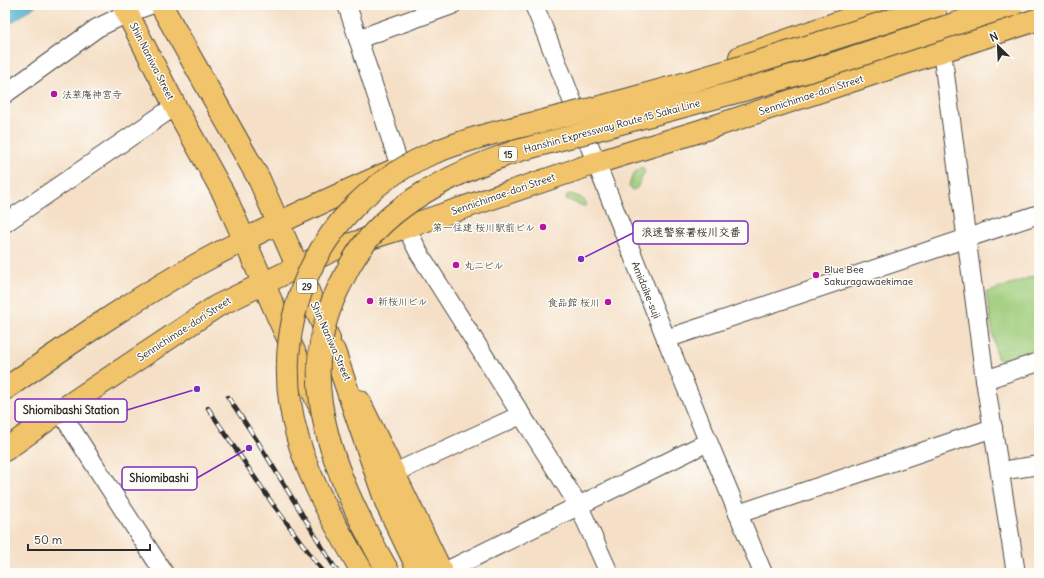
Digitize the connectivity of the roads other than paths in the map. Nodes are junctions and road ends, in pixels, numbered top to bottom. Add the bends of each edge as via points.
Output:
1 (150, 5) edge
2 (161, 5) edge
3 (347, 5) edge
4 (452, 5) edge
5 (534, 5) edge
6 (888, 5) edge
7 (937, 5) edge
8 (1012, 5) edge
9 (126, 9) edge
10 (1039, 19) edge
11 (358, 39) junction
12 (942, 51) junction
13 (5, 94) edge
14 (175, 106) junction
15 (578, 115) junction
16 (596, 162) junction
17 (400, 167) junction
18 (1039, 214) edge
19 (5, 223) edge
20 (279, 223) junction
21 (406, 228) junction
22 (966, 239) junction
23 (245, 240) junction
24 (298, 266) junction
25 (263, 283) junction
26 (666, 339) junction
27 (334, 351) junction
28 (1039, 362) edge
29 (985, 380) junction
30 (5, 389) edge
31 (60, 411) junction
32 (521, 415) junction
33 (993, 428) junction
34 (708, 442) junction
35 (5, 450) edge
36 (1039, 465) edge
37 (1000, 471) junction
38 (394, 473) junction
39 (579, 506) junction
40 (738, 514) junction
41 (164, 573) edge
42 (363, 573) edge
43 (390, 573) edge
44 (397, 573) edge
45 (420, 573) edge
46 (442, 573) edge
47 (610, 573) edge
48 (762, 573) edge
49 (1016, 573) edge

1 - 9 street
2 - 20 main road, Shin Naniwa Street / 29 via 259,179
3 - 11 street
4 - 11 street
5 - 15 street, Amidaike-suji
6 - 15 main road
7 - 12 street
7 - 42 main road, bridge via 686,84 452,145 397,172 358,203 325,241 302,288 293,317 288,347 288,379 291,411 308,468
8 - 43 main road, Hanshin Expressway Route 15 Sakai Line / 15, bridge via 839,62 490,160 417,198 380,227 352,261 330,305 323,330 318,378 334,459 355,508
9 - 13 street
9 - 14 main road, Shin Naniwa Street
10 - 12 main road, Sennichimae-dori Street
11 - 17 street
12 - 16 main road, Sennichimae-dori Street via 700,131
12 - 22 street
14 - 19 street
14 - 23 main road, Shin Naniwa Street via 226,198
15 - 16 street, Amidaike-suji
15 - 17 main road
16 - 21 main road, Sennichimae-dori Street
16 - 26 street, Amidaike-suji
17 - 20 main road
18 - 22 street
20 - 23 main road
20 - 24 main road, Shin Naniwa Street / 29
21 - 24 main road, Sennichimae-dori Street via 334,249
21 - 32 street via 419,253
22 - 26 street
22 - 29 street
23 - 25 main road, Shin Naniwa Street
23 - 30 main road via 198,264 114,314
24 - 25 main road, Sennichimae-dori Street
24 - 27 main road, Shin Naniwa Street / 29
25 - 31 main road, Sennichimae-dori Street via 217,306
25 - 44 main road, Shin Naniwa Street
26 - 34 street, Amidaike-suji
27 - 38 main road, Shin Naniwa Street / 29
27 - 45 main road via 387,505
28 - 29 street
29 - 33 street
31 - 35 main road, Sennichimae-dori Street
31 - 41 street
32 - 38 street
32 - 39 street
33 - 37 street
33 - 40 street
34 - 39 street
34 - 40 street, Amidaike-suji
36 - 37 street
37 - 49 street
38 - 46 main road, Shin Naniwa Street / 29
39 - 46 street
39 - 47 street
40 - 48 street, Amidaike-suji

